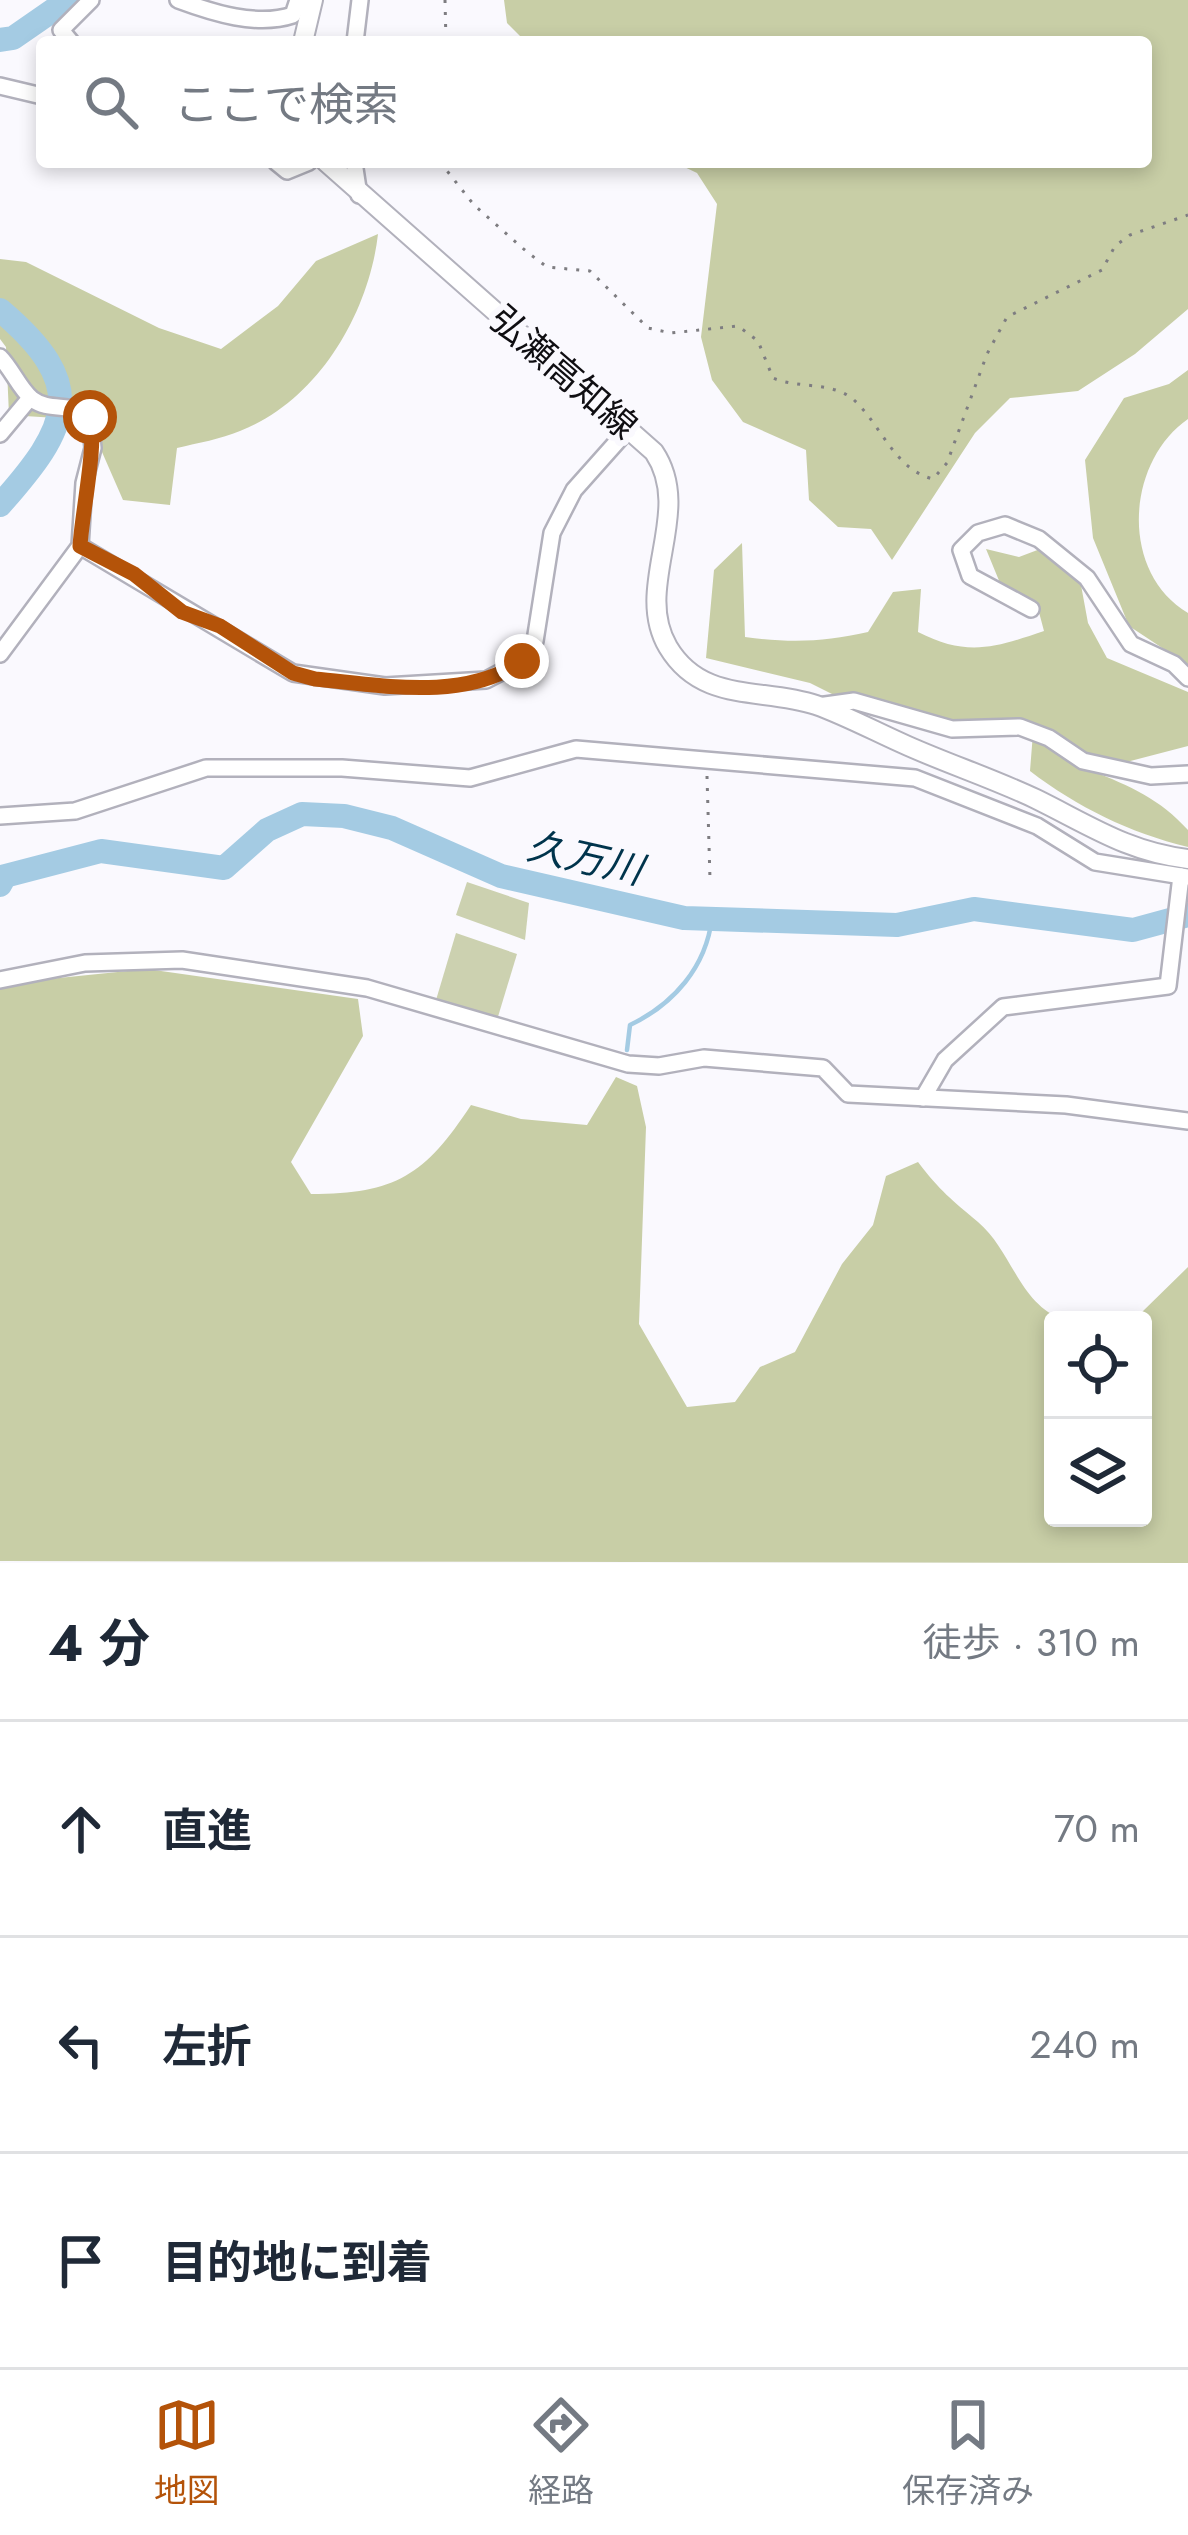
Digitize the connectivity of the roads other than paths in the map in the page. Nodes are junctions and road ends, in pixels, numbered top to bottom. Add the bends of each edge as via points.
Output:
1 (91, 0) edge
2 (178, 0) edge
3 (298, 0) edge
4 (313, 0) edge
5 (360, 0) edge
6 (66, 36) edge
7 (304, 36) edge
8 (356, 36) edge
9 (0, 86) edge
10 (36, 95) edge
11 (332, 168) edge
12 (356, 168) edge
13 (359, 194) junction
14 (0, 357) edge
15 (36, 401) junction
16 (632, 427) junction
17 (0, 434) edge
18 (80, 546) junction
19 (1031, 609) dead end
20 (0, 654) edge
21 (1188, 678) edge
22 (818, 706) junction
23 (1188, 774) edge
24 (0, 816) edge
25 (1186, 871) edge
26 (0, 980) edge
27 (922, 1098) junction
28 (1188, 1121) edge

1 - 6 street via 63,24
2 - 3 street via 220,15 280,20 293,15
4 - 7 main road
5 - 8 street
9 - 10 street
11 - 13 main road, 弘瀬高知線
12 - 13 street
13 - 16 main road, 弘瀬高知線
14 - 15 street
15 - 17 street
15 - 18 street via 81,408 90,417
16 - 18 street via 574,490 553,533 535,641 522,661 486,680 385,686 293,673
16 - 22 main road, 弘瀬高知線 via 670,487 658,613 670,650 718,690
18 - 20 street
19 - 21 street via 970,577 961,550 978,533 1005,525 1039,539 1087,578 1131,644
22 - 23 street via 854,701 952,729 1020,727 1082,761 1151,776
22 - 25 main road, 弘瀬高知線
24 - 25 street via 75,811 206,768 470,778 576,749 915,778 1036,826 1095,862
25 - 27 street via 1168,986 1003,1007 944,1060
26 - 27 street via 85,963 182,960 367,988 628,1064 704,1058 823,1068 848,1094
27 - 28 street

